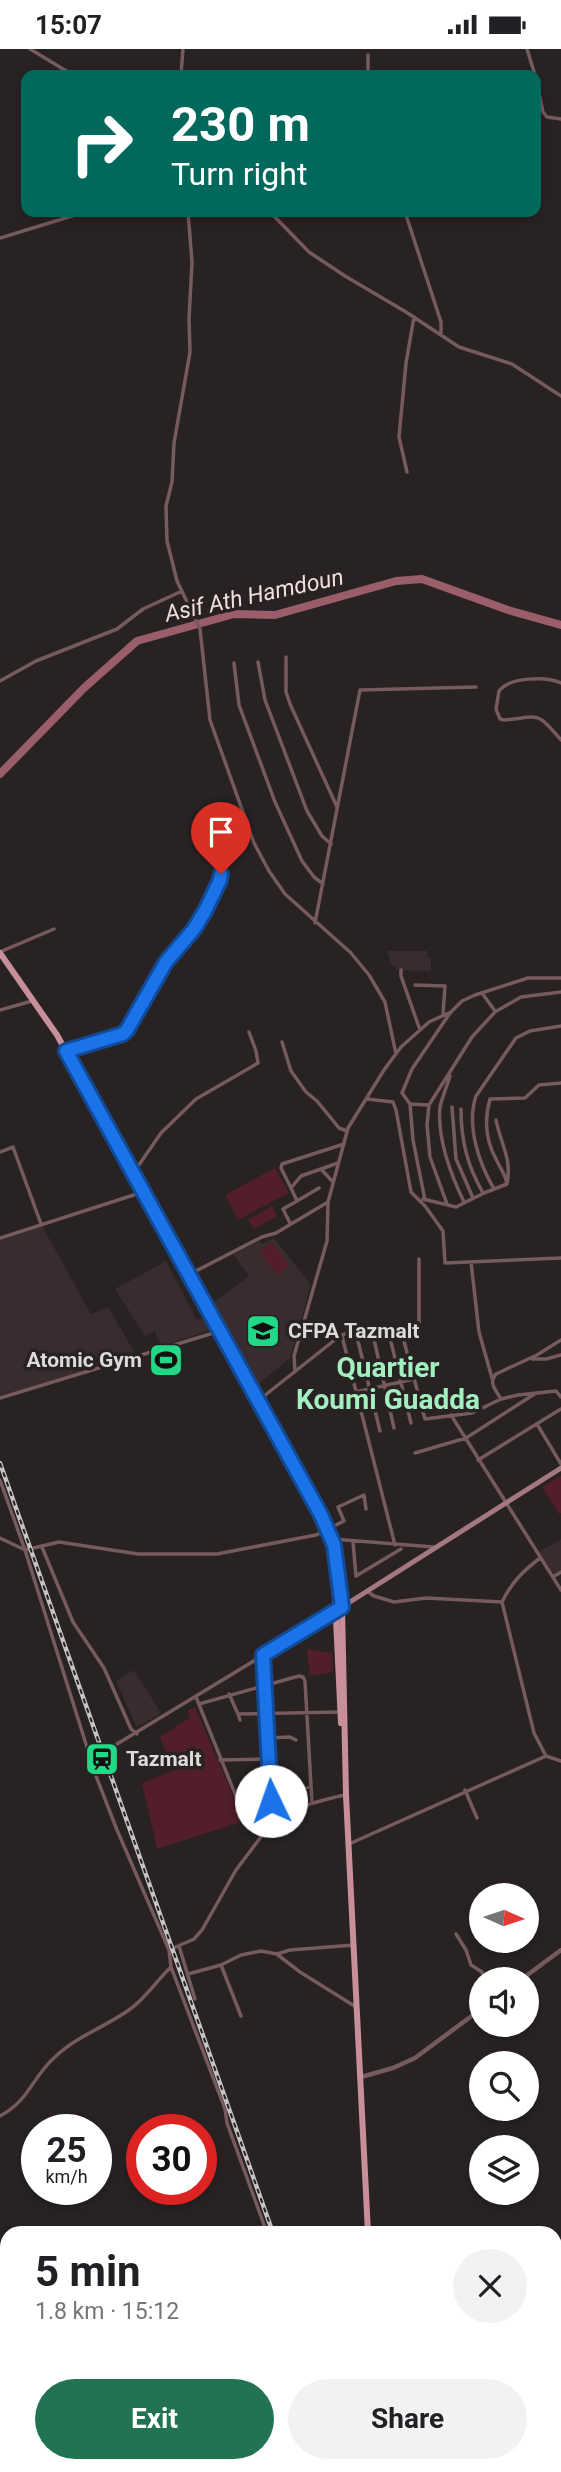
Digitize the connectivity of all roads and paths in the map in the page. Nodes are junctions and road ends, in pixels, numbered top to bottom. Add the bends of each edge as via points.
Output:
1 (30, 49) edge
2 (183, 49) edge
3 (527, 49) edge
4 (368, 55) dead end
5 (65, 70) edge
6 (181, 70) edge
7 (368, 70) edge
8 (533, 70) edge
9 (541, 103) edge
10 (561, 119) edge
11 (69, 217) edge
12 (188, 217) edge
13 (275, 217) edge
14 (407, 217) edge
15 (0, 238) edge
16 (414, 317) junction
17 (441, 335) junction
18 (561, 396) edge
19 (407, 472) dead end
20 (183, 590) junction
21 (286, 657) dead end
22 (258, 662) dead end
23 (234, 663) dead end
24 (0, 681) edge
25 (561, 683) edge
26 (476, 688) dead end
27 (561, 740) edge
28 (338, 809) junction
29 (233, 838) dead end
30 (331, 844) junction
31 (323, 884) junction
32 (316, 923) junction
33 (54, 929) dead end
34 (0, 952) edge
35 (401, 969) dead end
36 (561, 978) edge
37 (415, 985) dead end
38 (561, 992) edge
39 (482, 993) junction
40 (34, 1000) junction
41 (0, 1010) edge
42 (451, 1012) junction
43 (495, 1012) junction
44 (443, 1014) junction
45 (561, 1026) edge
46 (420, 1030) junction
47 (248, 1032) dead end
48 (282, 1042) dead end
49 (66, 1051) junction
50 (396, 1054) junction
51 (452, 1071) junction
52 (561, 1083) edge
53 (367, 1099) junction
54 (410, 1104) junction
55 (429, 1105) junction
56 (452, 1107) dead end
57 (461, 1108) dead end
58 (496, 1120) dead end
59 (347, 1131) junction
60 (344, 1144) junction
61 (0, 1152) edge
62 (338, 1163) junction
63 (321, 1169) junction
64 (133, 1174) junction
65 (333, 1182) junction
66 (507, 1184) junction
67 (291, 1188) junction
68 (319, 1188) dead end
69 (494, 1189) junction
70 (143, 1192) junction
71 (484, 1193) junction
72 (473, 1198) junction
73 (418, 1199) junction
74 (425, 1200) junction
75 (297, 1201) junction
76 (328, 1202) junction
77 (464, 1202) junction
78 (447, 1204) junction
79 (291, 1224) junction
80 (41, 1225) junction
81 (0, 1238) edge
82 (561, 1258) edge
83 (419, 1259) dead end
84 (471, 1262) junction
85 (189, 1275) junction
86 (220, 1331) junction
87 (356, 1333) junction
88 (389, 1334) junction
89 (402, 1334) junction
90 (341, 1335) junction
91 (373, 1335) junction
92 (561, 1340) edge
93 (542, 1352) junction
94 (561, 1355) edge
95 (529, 1359) junction
96 (546, 1359) junction
97 (295, 1371) junction
98 (492, 1378) junction
99 (414, 1379) junction
100 (400, 1383) junction
101 (385, 1386) junction
102 (370, 1389) junction
103 (356, 1392) junction
104 (537, 1392) junction
105 (561, 1397) edge
106 (0, 1398) edge
107 (501, 1399) junction
108 (259, 1401) junction
109 (561, 1409) edge
110 (451, 1415) junction
111 (411, 1423) dead end
112 (537, 1424) junction
113 (394, 1428) dead end
114 (380, 1431) dead end
115 (466, 1438) junction
116 (415, 1453) dead end
117 (478, 1460) junction
118 (561, 1466) edge
119 (0, 1480) edge
120 (506, 1503) junction
121 (366, 1509) dead end
122 (327, 1529) junction
123 (0, 1538) edge
124 (332, 1539) junction
125 (353, 1542) junction
126 (395, 1545) junction
127 (42, 1547) junction
128 (436, 1547) junction
129 (401, 1549) dead end
130 (25, 1550) junction
131 (541, 1558) junction
132 (561, 1572) edge
133 (554, 1577) junction
134 (561, 1590) edge
135 (367, 1591) junction
136 (502, 1602) junction
137 (339, 1609) junction
138 (263, 1655) junction
139 (265, 1686) junction
140 (229, 1694) junction
141 (196, 1697) junction
142 (199, 1704) junction
143 (340, 1712) junction
144 (267, 1713) junction
145 (307, 1713) junction
146 (238, 1714) junction
147 (240, 1720) dead end
148 (136, 1734) junction
149 (268, 1738) junction
150 (296, 1740) dead end
151 (344, 1742) junction
152 (117, 1744) dead end
153 (546, 1756) junction
154 (220, 1759) junction
155 (269, 1759) junction
156 (561, 1761) edge
157 (312, 1787) junction
158 (466, 1790) junction
159 (346, 1795) junction
160 (271, 1801) junction
161 (312, 1803) junction
162 (279, 1813) junction
163 (477, 1818) dead end
164 (349, 1844) junction
165 (456, 1934) dead end
166 (354, 1945) junction
167 (179, 1946) junction
168 (169, 1950) junction
169 (561, 1950) edge
170 (277, 1954) junction
171 (221, 1965) junction
172 (171, 1967) junction
173 (474, 1967) edge
174 (538, 1967) edge
175 (188, 1974) junction
176 (195, 1999) dead end
177 (357, 2007) junction
178 (241, 2016) dead end
179 (469, 2018) edge
180 (360, 2077) junction
181 (0, 2116) edge
182 (264, 2226) edge
183 (368, 2226) edge

1 - 5 street
2 - 6 street
3 - 8 street
4 - 7 street
9 - 10 street via 547,117
11 - 15 street
12 - 20 street via 190,352 166,506 167,541
13 - 16 street via 315,257
14 - 17 street via 441,322
16 - 17 street
16 - 19 street via 399,437
17 - 18 street via 468,351 512,364
20 - 24 street via 143,609 109,633 36,661
20 - 32 street via 200,629 210,720 254,843 285,894
21 - 28 street via 290,704
22 - 30 street via 265,700 307,811
23 - 31 street via 239,705 275,802 302,862
25 - 27 street via 540,678 508,684 499,691 496,709 504,720 538,717
26 - 28 street via 360,689
28 - 30 street
29 - 49 street via 205,846 220,880 194,929 166,962 127,1030
30 - 31 street
31 - 32 street
32 - 50 street via 351,953 385,1002
33 - 34 street
34 - 40 main road
35 - 46 street
36 - 39 street via 528,978
37 - 44 street via 445,986
38 - 43 street via 521,997
39 - 42 street
39 - 43 street
40 - 41 street
40 - 49 main road
42 - 44 street
42 - 54 street via 405,1081 402,1093
43 - 51 street via 472,1037
44 - 46 street
45 - 69 street via 516,1038 476,1096 474,1135
46 - 50 street
47 - 64 street via 258,1063 196,1098 161,1133
48 - 59 street via 291,1071 306,1092
49 - 64 main road
50 - 53 street
51 - 55 street
51 - 77 street via 440,1106 442,1132 447,1162
52 - 66 street via 539,1085 525,1098 490,1099 487,1136
53 - 59 street
53 - 73 street via 393,1102 408,1181
54 - 55 street
54 - 74 street
55 - 78 street via 430,1157
56 - 72 street via 456,1159
57 - 71 street via 464,1149
58 - 66 street via 509,1161
59 - 60 street
60 - 62 street
60 - 67 street via 282,1164
61 - 80 street via 13,1147
62 - 63 street
62 - 65 street
63 - 65 street
63 - 67 street via 301,1176
64 - 70 main road
65 - 76 street
66 - 69 street
67 - 75 street
68 - 75 street
69 - 71 street
70 - 80 street
70 - 85 main road
71 - 72 street
72 - 77 street
73 - 74 street
73 - 84 street via 443,1231 445,1263
74 - 78 street
75 - 79 street via 283,1209
76 - 79 street
76 - 97 street via 327,1241 294,1356
77 - 78 street via 456,1207
79 - 85 street
80 - 81 street
82 - 84 street
83 - 89 street via 419,1328
84 - 98 street via 479,1332
85 - 86 main road
86 - 106 street
86 - 108 main road
87 - 90 street
87 - 91 street
87 - 102 street
88 - 89 street
88 - 91 street
88 - 100 street
89 - 99 street
90 - 97 street
90 - 103 street
91 - 101 street
92 - 93 street
93 - 95 street
93 - 96 street
94 - 96 street
95 - 96 street
95 - 98 street
97 - 108 street
98 - 107 street
99 - 100 street
99 - 110 street via 425,1419
100 - 101 street
100 - 111 street
101 - 102 street
101 - 113 street
102 - 103 street
102 - 114 street
103 - 126 street
104 - 105 street via 556,1391
104 - 107 street
104 - 115 street
107 - 110 street via 472,1413
108 - 122 main road
109 - 112 street
110 - 115 street
112 - 117 street
112 - 118 street
115 - 116 street
115 - 117 street
117 - 120 street
118 - 120 main road
119 - 130 street
120 - 128 main road
120 - 131 street
121 - 122 street via 364,1495 338,1507 344,1521
122 - 124 main road
122 - 127 street via 217,1554 138,1555 59,1542
122 - 137 main road
123 - 130 street
124 - 125 street
124 - 137 main road
125 - 126 street
125 - 129 street via 356,1576
126 - 128 street
127 - 130 street
127 - 148 street via 73,1622 104,1668
128 - 135 main road
130 - 168 street via 96,1776
131 - 133 street
131 - 136 street via 518,1575
132 - 133 street
133 - 134 street
135 - 136 street via 394,1602 426,1598
135 - 137 main road
136 - 153 street via 534,1733
137 - 138 street
137 - 143 main road
137 - 151 main road
138 - 139 street
138 - 141 street
139 - 140 street
139 - 144 street
139 - 145 street via 303,1677
140 - 142 street
140 - 146 street
141 - 142 street
141 - 148 street
142 - 154 street
143 - 145 street
143 - 151 main road
144 - 145 street
144 - 146 street
144 - 149 street
145 - 157 street
146 - 147 street
148 - 152 street
149 - 150 street
149 - 155 street
151 - 159 main road
153 - 156 street
153 - 158 street
154 - 155 street
154 - 162 street via 244,1816
155 - 160 street
157 - 160 street
157 - 161 street
158 - 163 street
158 - 164 street
159 - 161 street
159 - 164 main road
160 - 162 street
161 - 162 street
162 - 167 street via 236,1870 202,1930
164 - 166 main road
165 - 173 street
166 - 170 street
166 - 177 main road
167 - 168 street
167 - 175 street
168 - 172 street
169 - 174 street
170 - 171 street via 261,1951
170 - 177 street
171 - 175 street
171 - 178 street
172 - 181 street via 129,2011 82,2035 52,2058 16,2108
172 - 182 street
175 - 176 street
177 - 180 main road
179 - 180 street via 415,2058
180 - 183 main road

